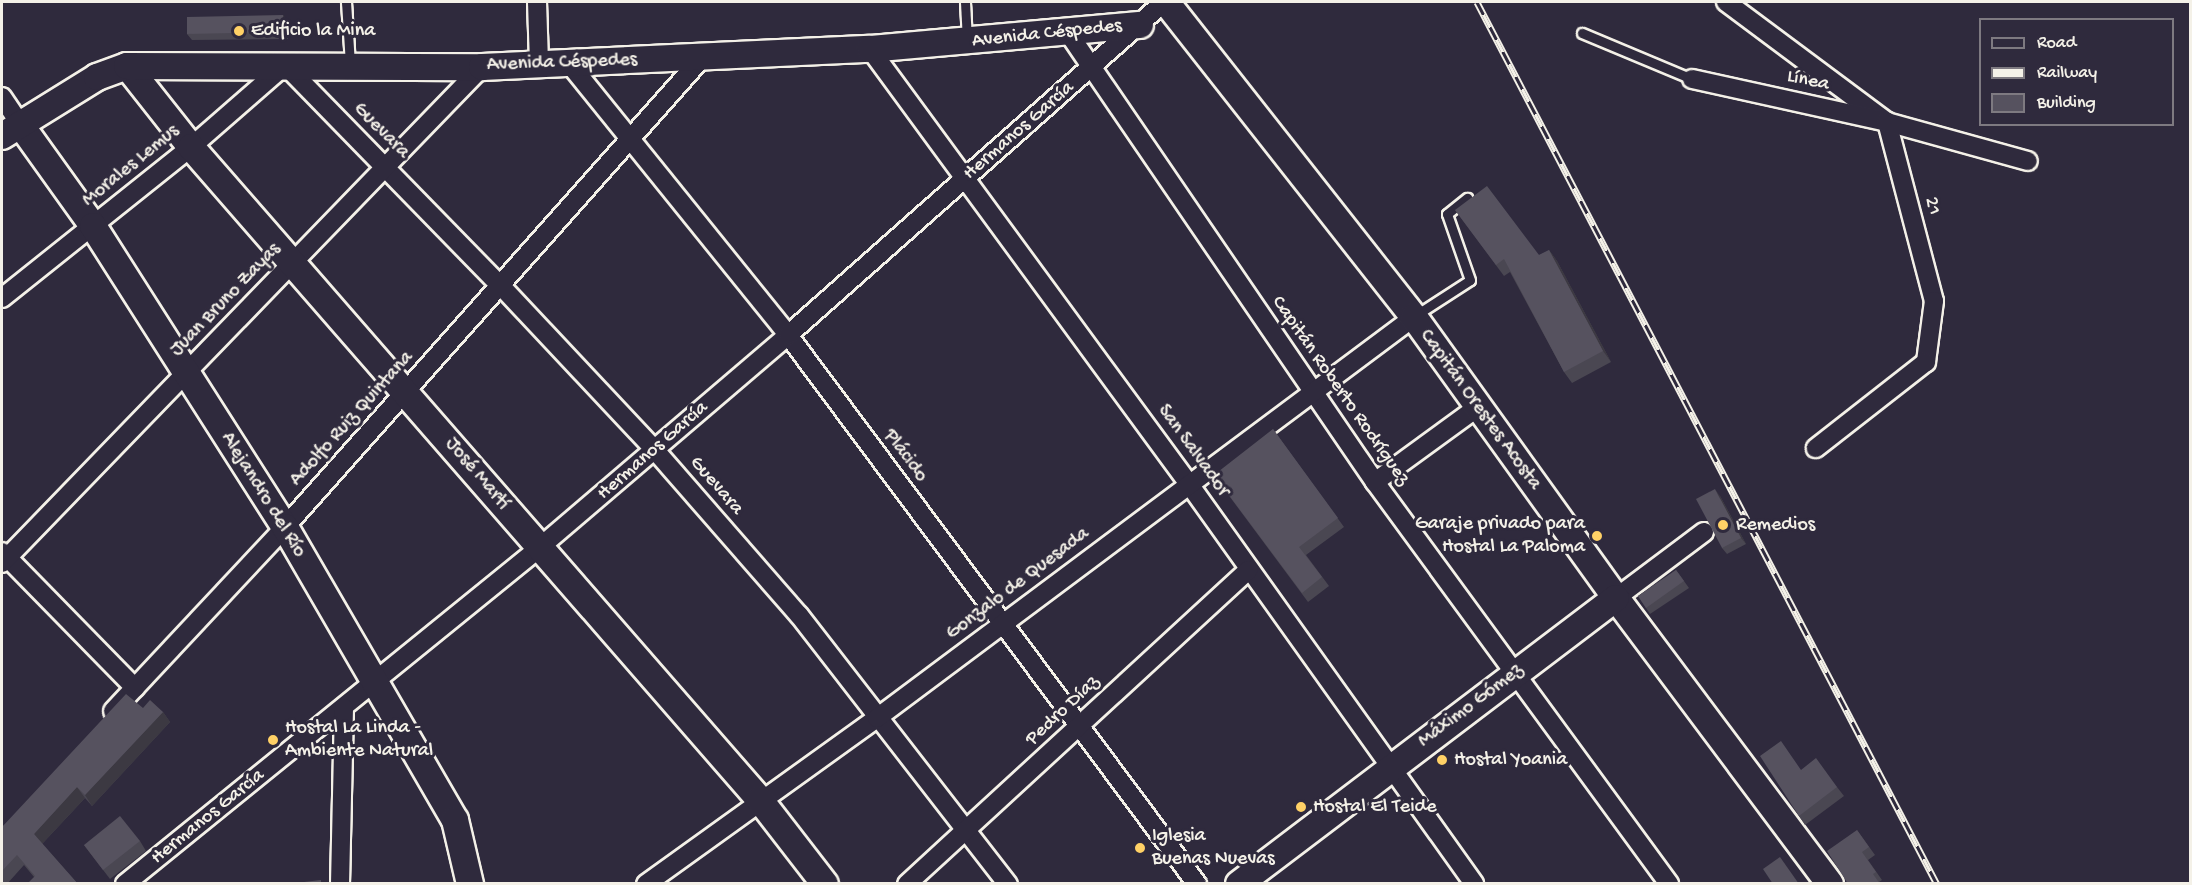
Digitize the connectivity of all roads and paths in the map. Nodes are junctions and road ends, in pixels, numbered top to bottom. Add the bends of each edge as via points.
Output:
1 (346, 2) edge
2 (537, 2) edge
3 (965, 2) edge
4 (1165, 2) edge
5 (1726, 2) edge
6 (1140, 25) junction
7 (1582, 33) dead end
8 (1069, 34) junction
9 (968, 42) junction
10 (870, 49) junction
11 (702, 58) junction
12 (539, 62) junction
13 (568, 62) junction
14 (285, 65) junction
15 (127, 66) junction
16 (350, 66) junction
17 (482, 67) junction
18 (1092, 68) junction
19 (1692, 79) joint
20 (2, 97) edge
21 (1887, 122) junction
22 (11, 130) edge
23 (630, 140) junction
24 (191, 147) junction
25 (2028, 161) dead end
26 (386, 168) junction
27 (965, 177) junction
28 (1467, 198) edge
29 (93, 226) junction
30 (293, 263) junction
31 (501, 286) junction
32 (2, 297) edge
33 (1414, 316) junction
34 (788, 335) junction
35 (185, 374) junction
36 (407, 391) junction
37 (1312, 392) junction
38 (1478, 407) junction
39 (1816, 448) dead end
40 (654, 449) junction
41 (1375, 482) junction
42 (1189, 484) junction
43 (285, 527) junction
44 (1704, 532) dead end
45 (539, 548) junction
46 (3, 558) edge
47 (1249, 570) junction
48 (1616, 598) junction
49 (1001, 623) junction
50 (1516, 672) junction
51 (375, 682) junction
52 (135, 688) junction
53 (344, 708) junction
54 (877, 718) junction
55 (104, 721) edge
56 (1078, 727) junction
57 (1389, 768) junction
58 (760, 800) junction
59 (968, 831) junction
60 (125, 884) edge
61 (340, 884) edge
62 (470, 884) edge
63 (646, 884) edge
64 (825, 884) edge
65 (907, 884) edge
66 (1008, 884) edge
67 (1197, 884) edge
68 (1239, 884) edge
69 (1474, 884) edge
70 (1669, 884) edge
71 (1830, 884) edge

1 - 16 lane
2 - 12 street
3 - 9 lane
4 - 6 street, Hermanos García
4 - 33 street, Capitán Orestes Acosta
5 - 21 street
6 - 8 street, Avenida Céspedes
6 - 18 street, Hermanos García
7 - 19 lane, Línea
8 - 9 street, Avenida Céspedes
8 - 18 street, Capitán Roberto Rodríguez
9 - 10 street, Avenida Céspedes
10 - 11 street, Avenida Céspedes
10 - 27 street, San Salvador
11 - 13 street, Avenida Céspedes
11 - 23 street, Adolfo Ruiz Quintana
12 - 13 street, Avenida Céspedes
12 - 17 street, Avenida Céspedes
13 - 23 street, Plácido
14 - 15 street, Avenida Céspedes
14 - 16 street, Avenida Céspedes
14 - 24 street, Morales Lemus
14 - 26 street, Guevara
15 - 22 street, Avenida Céspedes via 97,77
15 - 24 street, José Martí
16 - 17 street, Avenida Céspedes
17 - 26 street, Juan Bruno Zayas
18 - 27 street, Hermanos García
18 - 37 street, Capitán Roberto Rodríguez
19 - 21 street, Línea
20 - 22 street
21 - 25 street, Línea
21 - 39 street, 21 via 1934,301 1926,362
22 - 29 street, Alejandro del Río
23 - 31 street, Adolfo Ruiz Quintana
23 - 34 street, Plácido
24 - 29 street, Morales Lemus
24 - 30 street, José Martí
26 - 30 street, Juan Bruno Zayas
26 - 31 street, Guevara
27 - 34 street, Hermanos García
27 - 42 street, San Salvador
28 - 33 lane via 1447,214 1470,280
29 - 32 street, Morales Lemus
29 - 35 street, Alejandro del Río
30 - 35 street, Juan Bruno Zayas
30 - 36 street, José Martí
31 - 36 street, Adolfo Ruiz Quintana
31 - 40 street, Guevara
33 - 37 street, Gonzalo de Quesada
33 - 38 street, Capitán Orestes Acosta
34 - 40 street, Hermanos García
34 - 49 street, Plácido
35 - 43 street, Alejandro del Río
35 - 46 street, Juan Bruno Zayas
36 - 43 street, Adolfo Ruiz Quintana
36 - 45 street, José Martí
37 - 41 street, Capitán Roberto Rodríguez
37 - 42 street, Gonzalo de Quesada
38 - 41 street
38 - 48 street, Capitán Orestes Acosta
40 - 45 street, Hermanos García
40 - 54 street, Guevara via 799,615
41 - 50 street, Capitán Roberto Rodríguez
42 - 47 street, San Salvador
42 - 49 street, Gonzalo de Quesada
43 - 51 street, Alejandro del Río
43 - 52 street, Adolfo Ruiz Quintana
44 - 48 street, Máximo Gómez
45 - 51 street, Hermanos García
45 - 58 street, José Martí
46 - 52 street
47 - 56 street, Pedro Díaz
47 - 57 street, San Salvador
48 - 50 street, Máximo Gómez
48 - 71 street, Capitán Orestes Acosta
49 - 54 street, Gonzalo de Quesada
49 - 56 street, Plácido
50 - 57 street, Máximo Gómez
50 - 70 street, Capitán Roberto Rodríguez
51 - 53 street, Hermanos García
51 - 62 street, Alejandro del Río via 455,820
52 - 55 street, Adolfo Ruiz Quintana
53 - 60 street, Hermanos García
53 - 61 street
54 - 58 street, Gonzalo de Quesada
54 - 59 street, Guevara
56 - 59 street, Pedro Díaz
56 - 67 street, Plácido
57 - 68 street, Máximo Gómez
57 - 69 street, San Salvador
58 - 63 street, Gonzalo de Quesada
58 - 64 street, José Martí
59 - 65 street, Pedro Díaz
59 - 66 street, Guevara

